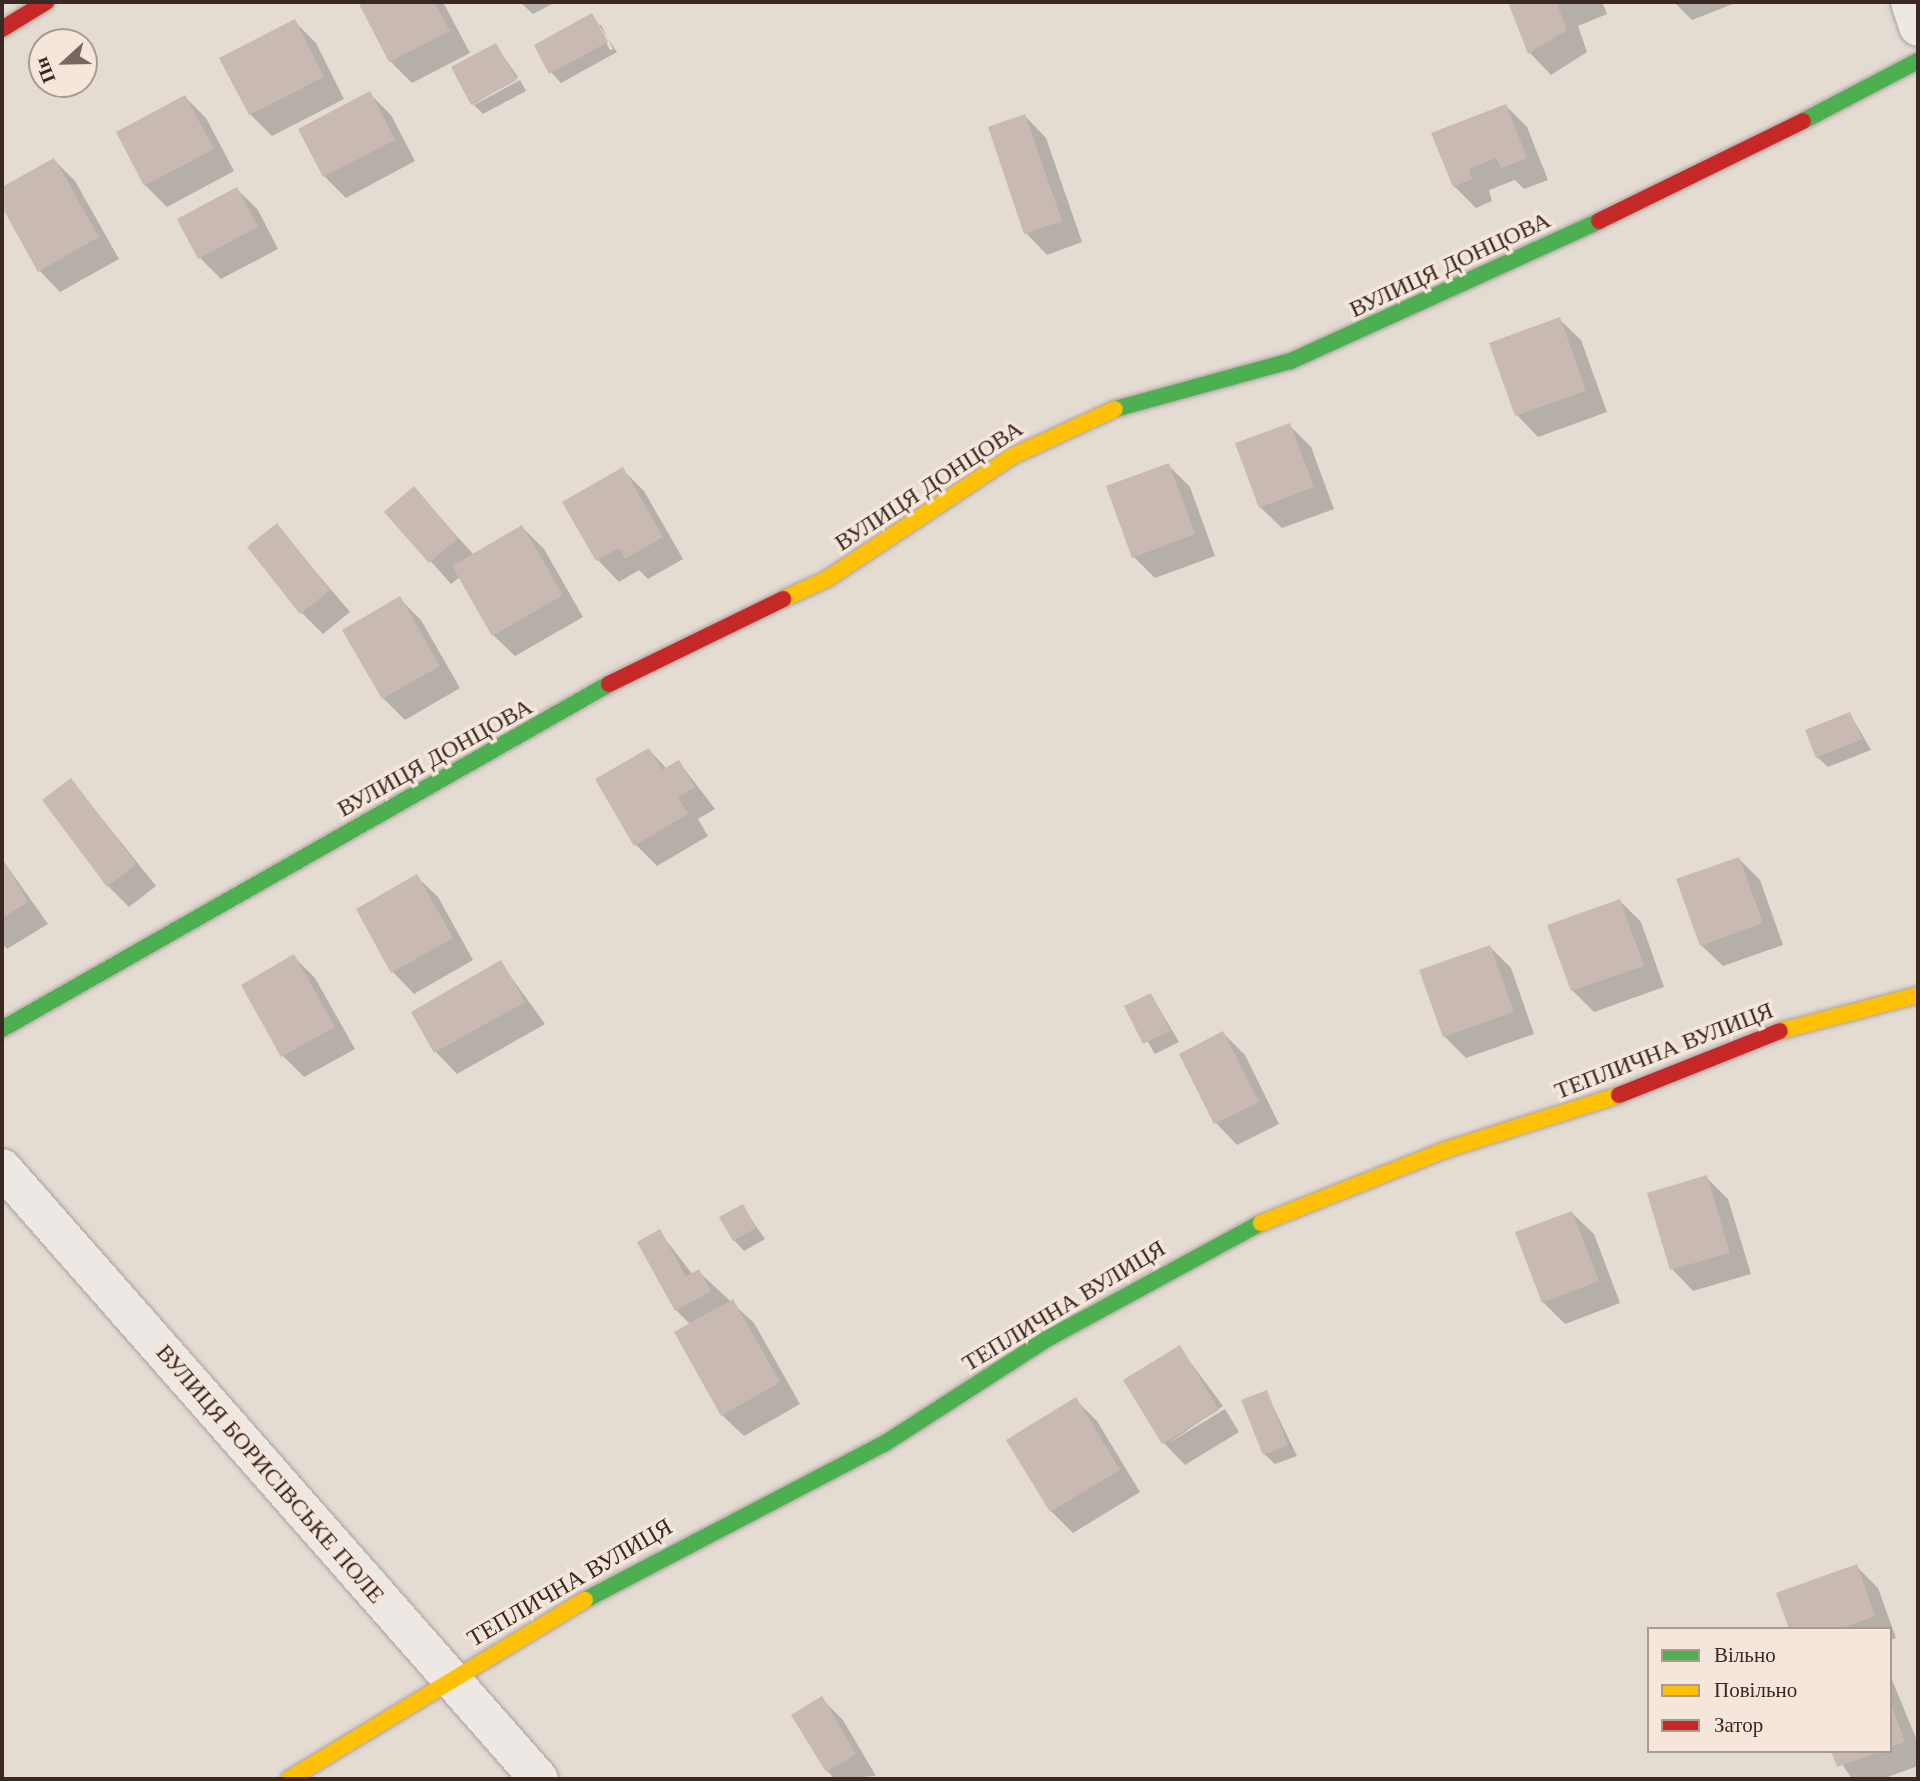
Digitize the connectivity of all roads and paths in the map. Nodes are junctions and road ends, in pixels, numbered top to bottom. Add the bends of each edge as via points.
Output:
1 (46, 2) edge
2 (1910, 2) edge
3 (1918, 27) edge
4 (2, 29) edge
5 (1918, 61) edge
6 (1918, 995) edge
7 (2, 1030) edge
8 (2, 1168) edge
9 (449, 1681) junction
10 (289, 1779) edge
11 (539, 1779) edge

1 - 4 street
2 - 3 street
5 - 7 street, ВУЛИЦЯ ДОНЦОВА via 1727,161 1362,332 1291,361 1149,396 1068,426 979,477 827,579 663,653
6 - 9 street, ТЕПЛИЧНА ВУЛИЦЯ via 1787,1028 1642,1088 1445,1150 1250,1228 1069,1326 884,1444 650,1561
8 - 9 street, ВУЛИЦЯ БОРИСІВСЬКЕ ПОЛЕ
9 - 10 street, ТЕПЛИЧНА ВУЛИЦЯ
9 - 11 street, ВУЛИЦЯ БОРИСІВСЬКЕ ПОЛЕ

